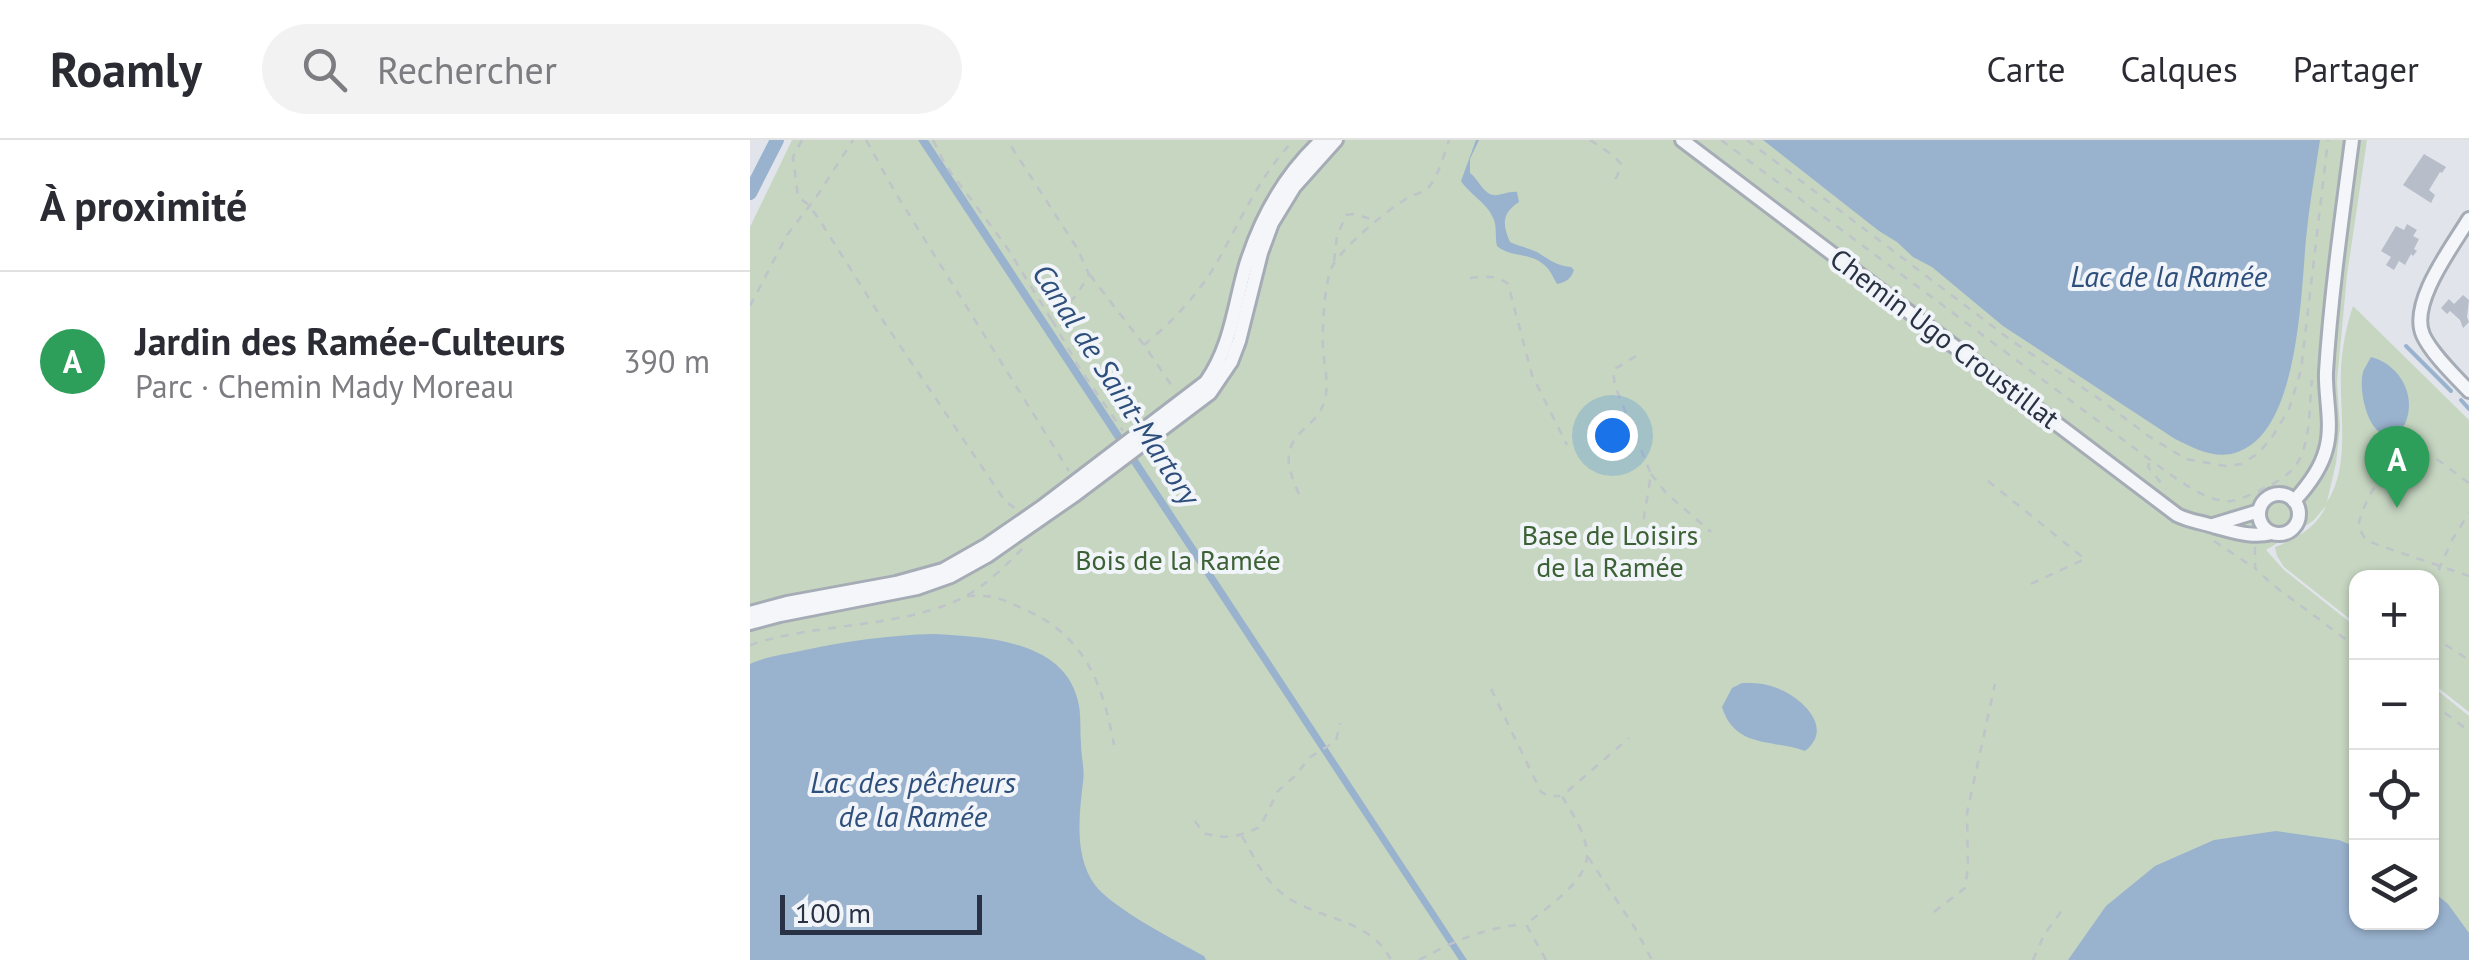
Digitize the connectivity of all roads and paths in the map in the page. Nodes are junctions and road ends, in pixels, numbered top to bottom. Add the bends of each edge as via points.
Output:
1 (802, 140) edge
2 (842, 140) edge
3 (866, 140) edge
4 (934, 140) edge
5 (1007, 140) edge
6 (1294, 140) edge
7 (1322, 140) edge
8 (1336, 140) edge
9 (1448, 140) edge
10 (1590, 140) edge
11 (1682, 140) edge
12 (1721, 140) edge
13 (1747, 140) edge
14 (2328, 140) edge
15 (2355, 140) edge
16 (852, 141) edge
17 (1608, 184) dead end
18 (809, 205) junction
19 (2469, 219) edge
20 (1375, 221) junction
21 (1333, 264) junction
22 (1089, 274) junction
23 (1470, 278) dead end
24 (750, 306) edge
25 (1051, 319) junction
26 (1144, 344) junction
27 (1636, 356) dead end
28 (2311, 383) dead end
29 (2469, 391) edge
30 (1182, 402) junction
31 (1133, 443) junction
32 (1567, 445) dead end
33 (1119, 456) junction
34 (1651, 474) junction
35 (1988, 480) dead end
36 (1076, 483) junction
37 (2469, 484) edge
38 (2268, 492) junction
39 (1300, 494) dead end
40 (2294, 501) junction
41 (2260, 511) junction
42 (2469, 513) edge
43 (1025, 519) junction
44 (1710, 532) dead end
45 (2211, 532) junction
46 (2272, 533) junction
47 (2256, 536) junction
48 (1640, 542) dead end
49 (2255, 568) junction
50 (2441, 568) junction
51 (2439, 572) edge
52 (2469, 576) edge
53 (2024, 587) dead end
54 (965, 596) dead end
55 (750, 614) edge
56 (750, 623) edge
57 (2439, 641) edge
58 (2349, 642) edge
59 (2469, 660) edge
60 (1996, 684) dead end
61 (1491, 689) dead end
62 (2439, 708) edge
63 (1340, 723) dead end
64 (2469, 732) edge
65 (1629, 738) dead end
66 (1114, 746) dead end
67 (1562, 796) junction
68 (1194, 821) dead end
69 (1241, 835) junction
70 (1588, 856) junction
71 (2063, 909) dead end
72 (1934, 912) dead end
73 (1526, 924) junction
74 (1392, 960) edge
75 (1419, 960) edge
76 (1546, 960) edge
77 (1652, 960) edge
78 (2033, 960) edge

1 - 18 path via 793,157 798,197
2 - 16 path
3 - 36 path
4 - 25 path
5 - 22 path
6 - 26 path via 1191,300
7 - 30 street via 1294,169 1266,215 1222,355 1206,382
8 - 31 street via 1294,186 1272,224 1223,375 1210,392
9 - 20 path via 1426,190
10 - 17 path via 1621,164
11 - 45 street, Chemin Ugo Croustillat via 2177,515
12 - 38 path via 2183,483 2228,502
13 - 14 path via 2012,342 2150,437 2186,458 2226,466 2242,464 2271,439 2297,383
15 - 40 street via 2326,376 2327,448
16 - 18 path
18 - 24 path
18 - 43 path via 1005,501
19 - 29 street via 2424,294 2419,316 2428,343
20 - 21 path
20 - 21 path via 1346,216
21 - 39 path via 1324,318 1325,402 1287,458
22 - 25 path
22 - 26 path
23 - 32 path via 1491,276 1508,284 1532,375
25 - 31 path
26 - 30 path
27 - 34 path via 1613,370 1615,386
28 - 38 path via 2299,461
30 - 31 street
31 - 33 street
33 - 36 street
33 - 56 street via 988,556 936,582
34 - 44 path
34 - 48 path
35 - 53 path via 2085,559
36 - 43 street
37 - 50 path via 2421,449 2406,446 2394,450 2360,514 2366,540
38 - 40 street
38 - 41 street
40 - 46 street via 2299,516 2293,528
41 - 45 street
41 - 46 street
42 - 50 path
43 - 55 street via 943,570
45 - 47 street, Chemin Ugo Croustillat
45 - 49 path
46 - 47 street, Chemin Ugo Croustillat
47 - 49 path
49 - 58 path
50 - 51 path
50 - 52 path
54 - 66 path via 992,595 1040,616 1074,642 1107,706
57 - 59 path
60 - 72 path via 1967,812 1965,888
61 - 67 path via 1541,792
62 - 64 path
63 - 69 path via 1336,741 1278,790 1260,827
65 - 67 path
67 - 70 path
68 - 69 path via 1203,833
69 - 74 path via 1283,894 1370,933
70 - 73 path via 1579,878
70 - 77 path
71 - 78 path
73 - 75 path via 1462,937
73 - 76 path

